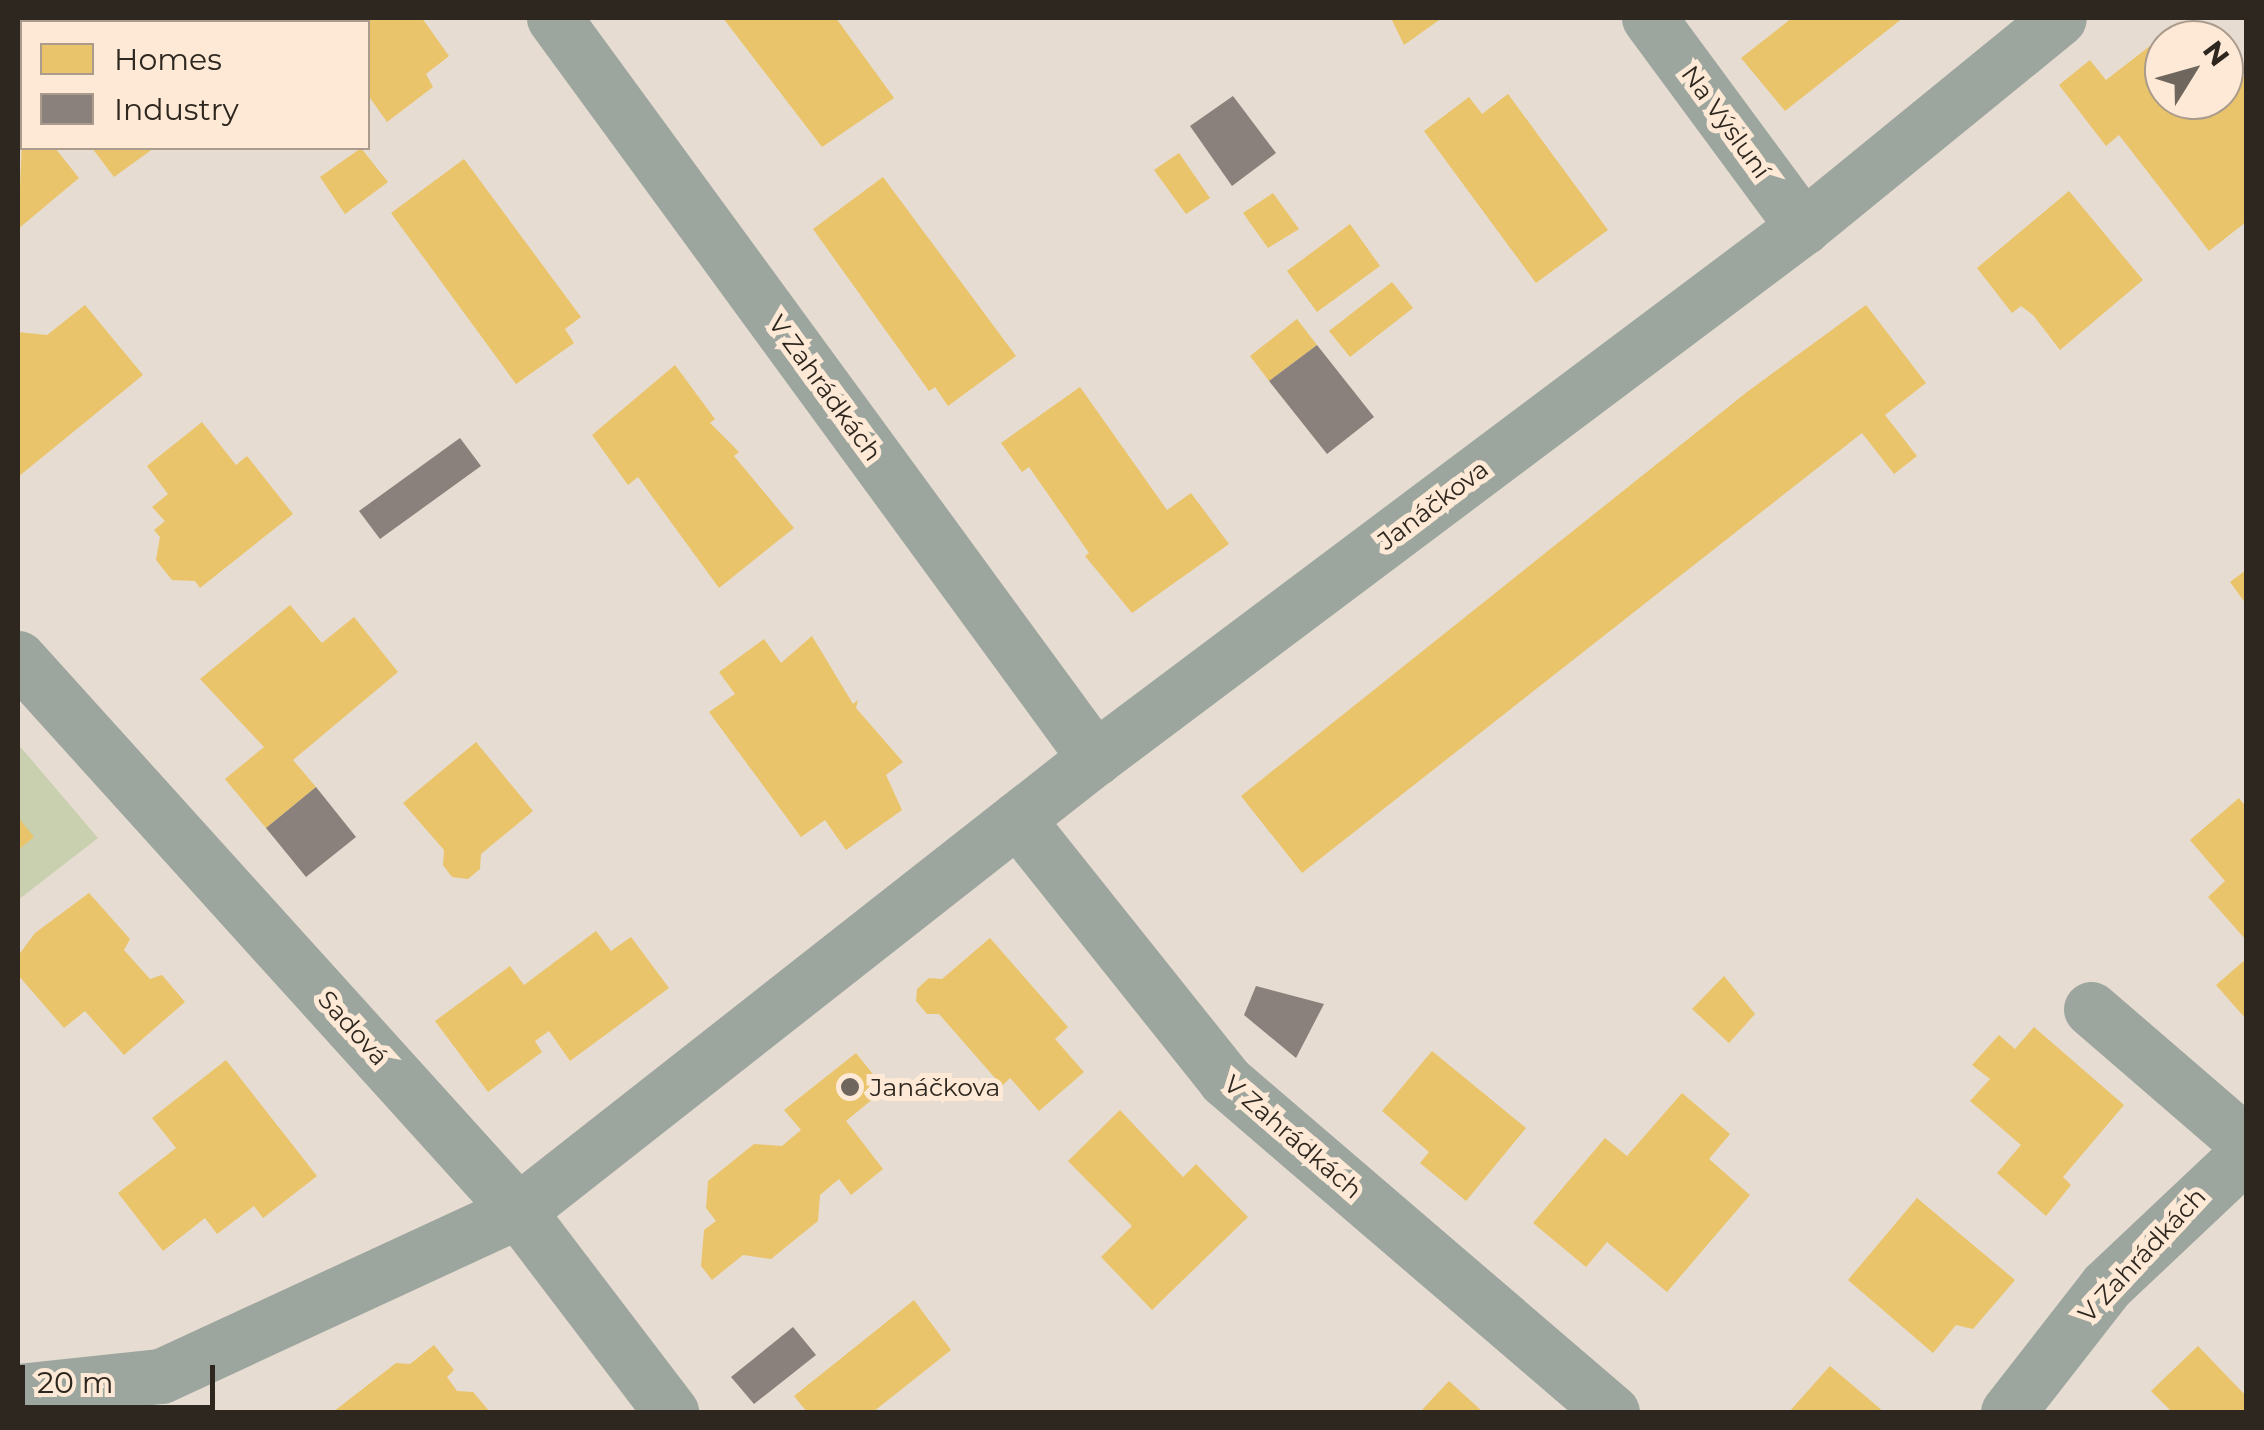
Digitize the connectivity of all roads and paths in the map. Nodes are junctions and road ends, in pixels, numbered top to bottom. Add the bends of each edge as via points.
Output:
1 (554, 18) edge
2 (1649, 18) edge
3 (2059, 18) edge
4 (1804, 227) junction
5 (18, 658) edge
6 (1095, 758) junction
7 (1017, 819) junction
8 (2092, 1009) dead end
9 (2246, 1143) edge
10 (2246, 1154) edge
11 (518, 1211) junction
12 (18, 1391) edge
13 (671, 1412) edge
14 (1612, 1412) edge
15 (2008, 1412) edge

1 - 6 street, V Zahrádkách
2 - 4 street, Na Výsluní
3 - 4 street, Janáčkova
4 - 6 street, Janáčkova
5 - 11 street, Sadová
6 - 7 street, Janáčkova
7 - 11 street, Janáčkova
7 - 14 street, V Zahrádkách via 1225,1080
8 - 9 street
10 - 15 street, V Zahrádkách via 2106,1286
11 - 12 street, Janáčkova via 160,1376
11 - 13 street, Sadová

